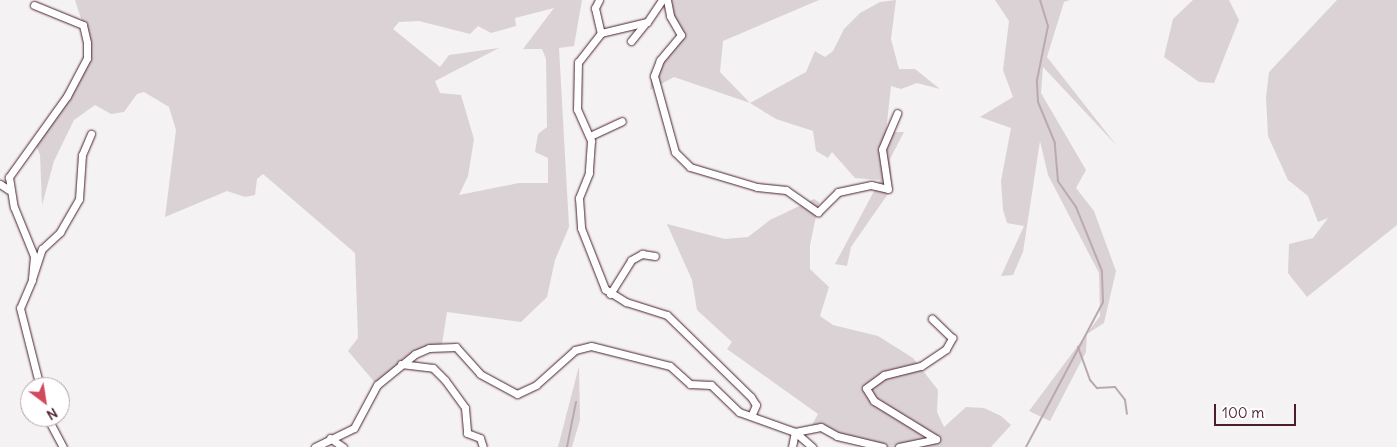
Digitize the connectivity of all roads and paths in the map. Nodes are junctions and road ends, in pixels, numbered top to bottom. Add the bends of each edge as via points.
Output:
1 (599, 0) edge
2 (662, 0) edge
3 (667, 0) edge
4 (34, 5) dead end
5 (647, 22) junction
6 (601, 33) junction
7 (631, 41) dead end
8 (898, 113) dead end
9 (622, 121) dead end
10 (91, 134) dead end
11 (590, 136) junction
12 (0, 184) edge
13 (9, 190) junction
14 (655, 256) dead end
15 (32, 280) junction
16 (610, 294) junction
17 (932, 319) dead end
18 (401, 364) junction
19 (37, 377) edge
20 (751, 416) junction
21 (52, 427) edge
22 (795, 432) junction
23 (330, 438) junction
24 (63, 447) edge
25 (316, 447) edge
26 (342, 447) edge
27 (483, 447) edge
28 (792, 447) edge
29 (812, 447) edge
30 (883, 447) edge
31 (899, 447) edge

1 - 6 street via 595,8
2 - 5 street
3 - 8 street via 670,16 681,35 660,60 654,76 675,152 690,167 757,187 786,190 818,212 838,192 875,185 888,189 882,149
4 - 13 street via 84,25 87,58 67,96 13,168
5 - 6 street
5 - 7 street
6 - 11 street via 584,50 575,74 577,109
9 - 11 street
10 - 15 street via 82,155 79,199 60,232 42,249
11 - 16 street via 589,173 578,207 585,244
12 - 13 street
13 - 15 street via 34,256
14 - 16 street via 642,254 631,260
15 - 19 street via 20,308
16 - 20 street via 667,315 751,397 756,405
17 - 31 street via 952,338 946,348 920,366 884,374 866,388 874,401 936,439
18 - 20 street via 429,348 456,347 480,374 517,394 536,384 574,350 600,347 648,364 670,366 690,384 710,385 724,402
18 - 23 street via 377,386 356,426
18 - 27 street via 433,368 445,380 465,408 467,433 480,438
20 - 22 street
21 - 24 street
22 - 28 street
22 - 29 street
22 - 30 street via 821,427 837,436
23 - 25 street
23 - 26 street

